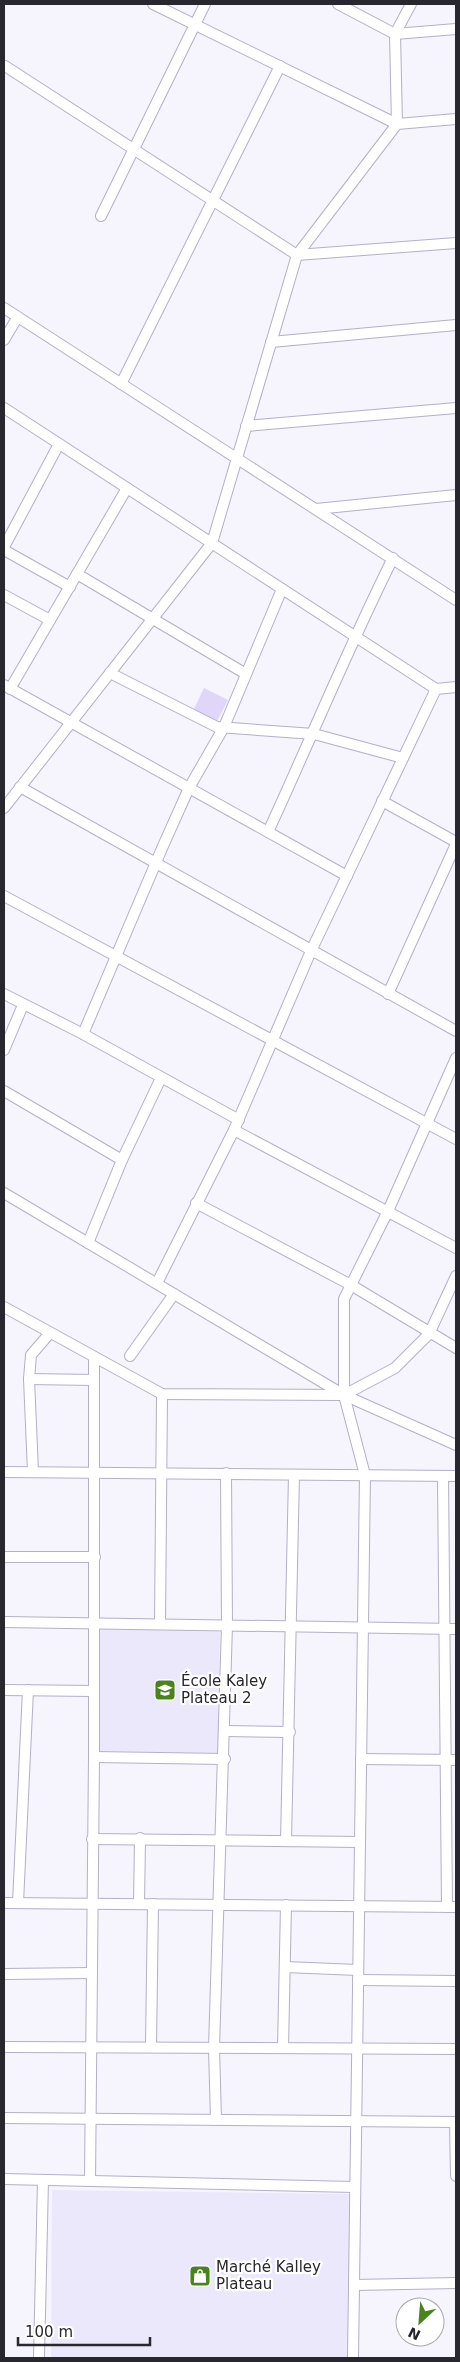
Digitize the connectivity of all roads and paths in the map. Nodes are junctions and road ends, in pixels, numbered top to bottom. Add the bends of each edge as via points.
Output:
1 (153, 4) edge
2 (206, 4) edge
3 (338, 4) edge
4 (411, 4) edge
5 (195, 25) junction
6 (456, 29) edge
7 (395, 34) junction
8 (5, 66) dead end
9 (280, 66) junction
10 (456, 119) edge
11 (397, 124) junction
12 (135, 150) junction
13 (213, 200) junction
14 (101, 216) dead end
15 (456, 242) edge
16 (297, 255) junction
17 (4, 308) edge
18 (17, 318) junction
19 (456, 325) edge
20 (4, 340) edge
21 (272, 342) junction
22 (121, 384) junction
23 (4, 408) edge
24 (456, 408) edge
25 (246, 426) junction
26 (59, 444) junction
27 (237, 458) junction
28 (126, 488) junction
29 (456, 495) edge
30 (316, 509) junction
31 (212, 543) junction
32 (4, 549) edge
33 (393, 558) junction
34 (77, 574) junction
35 (70, 587) junction
36 (282, 589) junction
37 (4, 594) edge
38 (456, 600) edge
39 (153, 618) junction
40 (50, 620) junction
41 (354, 636) junction
42 (110, 673) junction
43 (246, 674) junction
44 (7, 687) edge
45 (456, 687) edge
46 (436, 689) junction
47 (71, 723) junction
48 (224, 727) junction
49 (314, 734) junction
50 (403, 758) junction
51 (20, 787) junction
52 (189, 788) junction
53 (8, 794) edge
54 (382, 800) junction
55 (4, 808) edge
56 (268, 832) junction
57 (456, 843) edge
58 (156, 863) junction
59 (347, 876) junction
60 (4, 896) edge
61 (311, 951) junction
62 (116, 956) junction
63 (4, 994) edge
64 (388, 994) junction
65 (23, 1005) junction
66 (456, 1031) edge
67 (83, 1034) junction
68 (272, 1041) junction
69 (4, 1050) edge
70 (456, 1058) edge
71 (161, 1078) junction
72 (4, 1091) edge
73 (426, 1123) junction
74 (236, 1125) junction
75 (456, 1139) edge
76 (122, 1160) junction
77 (4, 1193) edge
78 (196, 1203) junction
79 (388, 1211) junction
80 (88, 1243) junction
81 (456, 1248) edge
82 (456, 1276) edge
83 (157, 1283) junction
84 (351, 1285) junction
85 (174, 1294) junction
86 (4, 1307) edge
87 (50, 1333) junction
88 (429, 1334) junction
89 (456, 1348) edge
90 (130, 1356) dead end
91 (94, 1357) junction
92 (28, 1379) junction
93 (94, 1380) junction
94 (162, 1394) junction
95 (344, 1395) junction
96 (456, 1444) edge
97 (4, 1472) edge
98 (33, 1472) junction
99 (96, 1473) junction
100 (226, 1473) junction
101 (161, 1474) junction
102 (294, 1475) junction
103 (365, 1475) junction
104 (443, 1476) junction
105 (456, 1476) edge
106 (4, 1557) edge
107 (95, 1557) junction
108 (4, 1622) edge
109 (94, 1623) junction
110 (160, 1624) junction
111 (227, 1625) junction
112 (290, 1626) junction
113 (363, 1628) junction
114 (444, 1629) junction
115 (456, 1629) edge
116 (4, 1690) edge
117 (28, 1690) junction
118 (94, 1691) junction
119 (225, 1732) junction
120 (290, 1732) junction
121 (94, 1757) junction
122 (225, 1759) junction
123 (361, 1760) junction
124 (451, 1760) edge
125 (140, 1838) junction
126 (92, 1839) junction
127 (221, 1839) junction
128 (286, 1841) junction
129 (360, 1842) junction
130 (4, 1903) edge
131 (18, 1903) junction
132 (92, 1904) junction
133 (139, 1904) junction
134 (153, 1904) junction
135 (219, 1905) junction
136 (286, 1905) junction
137 (359, 1906) junction
138 (452, 1907) edge
139 (285, 1967) junction
140 (91, 1973) junction
141 (4, 1974) edge
142 (358, 1975) junction
143 (456, 1982) edge
144 (91, 2046) junction
145 (151, 2046) junction
146 (4, 2047) edge
147 (214, 2048) junction
148 (283, 2048) junction
149 (357, 2048) junction
150 (456, 2049) edge
151 (4, 2118) edge
152 (90, 2118) junction
153 (216, 2120) junction
154 (356, 2121) junction
155 (456, 2122) edge
156 (456, 2176) edge
157 (4, 2179) edge
158 (43, 2180) junction
159 (90, 2181) junction
160 (355, 2187) junction
161 (456, 2283) edge
162 (354, 2285) junction
163 (39, 2358) edge
164 (353, 2358) edge

1 - 5 street
2 - 5 street
3 - 7 street
4 - 7 street
5 - 9 street
5 - 12 street
6 - 7 street
7 - 11 street
8 - 12 street
9 - 11 street
9 - 13 street
10 - 11 street
11 - 16 street
12 - 13 street
12 - 14 street
13 - 16 street
13 - 22 street
15 - 16 street
16 - 21 street
17 - 18 street
18 - 20 street
18 - 22 street
19 - 21 street
21 - 25 street
22 - 27 street
23 - 26 street
24 - 25 street
25 - 27 street
26 - 28 street
26 - 32 street
27 - 30 street
27 - 31 street
28 - 31 street
28 - 34 street
29 - 30 street
30 - 33 street
31 - 36 street
31 - 39 street
32 - 35 street
33 - 38 street
33 - 41 street
34 - 35 street
34 - 39 street
35 - 40 street
36 - 41 street
36 - 43 street
37 - 40 street
39 - 42 street
39 - 43 street
40 - 44 street
41 - 46 street
41 - 49 street
42 - 47 street
42 - 48 street via 217,727
43 - 48 street
44 - 47 street
45 - 46 street
46 - 50 street
47 - 51 street
47 - 52 street
48 - 49 street
48 - 52 street
49 - 50 street
49 - 56 street
50 - 54 street
51 - 53 street
51 - 58 street
52 - 56 street
52 - 58 street
53 - 55 street
54 - 57 street
54 - 59 street
56 - 59 street
57 - 64 street
58 - 61 street
58 - 62 street
59 - 61 street
60 - 62 street
61 - 64 street
61 - 68 street
62 - 67 street
62 - 68 street
63 - 65 street
64 - 66 street
65 - 67 street
65 - 69 street
67 - 71 street
68 - 73 street
68 - 74 street
70 - 73 street
71 - 74 street
71 - 76 street
72 - 76 street
73 - 75 street
73 - 79 street
74 - 78 street
74 - 79 street
76 - 80 street
77 - 80 street
78 - 83 street
78 - 84 street
79 - 81 street
79 - 84 street
80 - 83 street
82 - 88 street
83 - 85 street
84 - 88 street
84 - 95 street via 344,1299
85 - 90 street
85 - 95 street
86 - 87 street
87 - 91 street
87 - 92 street via 31,1355
88 - 89 street
88 - 95 street via 395,1368
91 - 93 street
91 - 94 street
92 - 93 street
92 - 98 street
93 - 99 street
94 - 95 street
94 - 101 street
95 - 96 street
95 - 103 street
97 - 98 street
98 - 99 street
99 - 101 street
99 - 107 street
100 - 101 street
100 - 102 street
100 - 111 street
101 - 110 street
102 - 103 street
102 - 112 street
103 - 104 street
103 - 113 street
104 - 105 street
104 - 114 street
106 - 107 street
107 - 109 street
108 - 109 street
109 - 110 street
109 - 118 street
110 - 111 street
111 - 112 street
111 - 119 street
112 - 113 street
112 - 120 street
113 - 114 street
113 - 123 street
114 - 115 street
114 - 124 street
116 - 117 street
117 - 118 street
117 - 131 street
118 - 121 street
119 - 120 street
119 - 122 street
120 - 128 street
121 - 122 street
121 - 126 street
122 - 127 street
123 - 124 street
123 - 129 street
124 - 138 street
125 - 126 street
125 - 127 street
125 - 133 street
126 - 132 street
127 - 128 street
127 - 135 street
128 - 129 street
129 - 137 street
130 - 131 street
131 - 132 street
132 - 133 street
132 - 140 street
133 - 134 street
134 - 135 street
134 - 145 street
135 - 136 street
135 - 147 street
136 - 137 street
136 - 139 street
137 - 138 street
137 - 142 street
139 - 142 street
139 - 148 street
140 - 141 street
140 - 144 street
142 - 143 street
142 - 149 street
144 - 145 street
144 - 146 street
144 - 152 street
145 - 147 street
147 - 148 street
147 - 153 street
148 - 149 street
149 - 150 street
149 - 154 street
151 - 152 street
152 - 153 street
152 - 159 street
153 - 154 street
154 - 155 street
154 - 160 street
155 - 156 street
157 - 158 street
158 - 159 street
158 - 163 street
159 - 160 street
160 - 162 street
161 - 162 street
162 - 164 street

